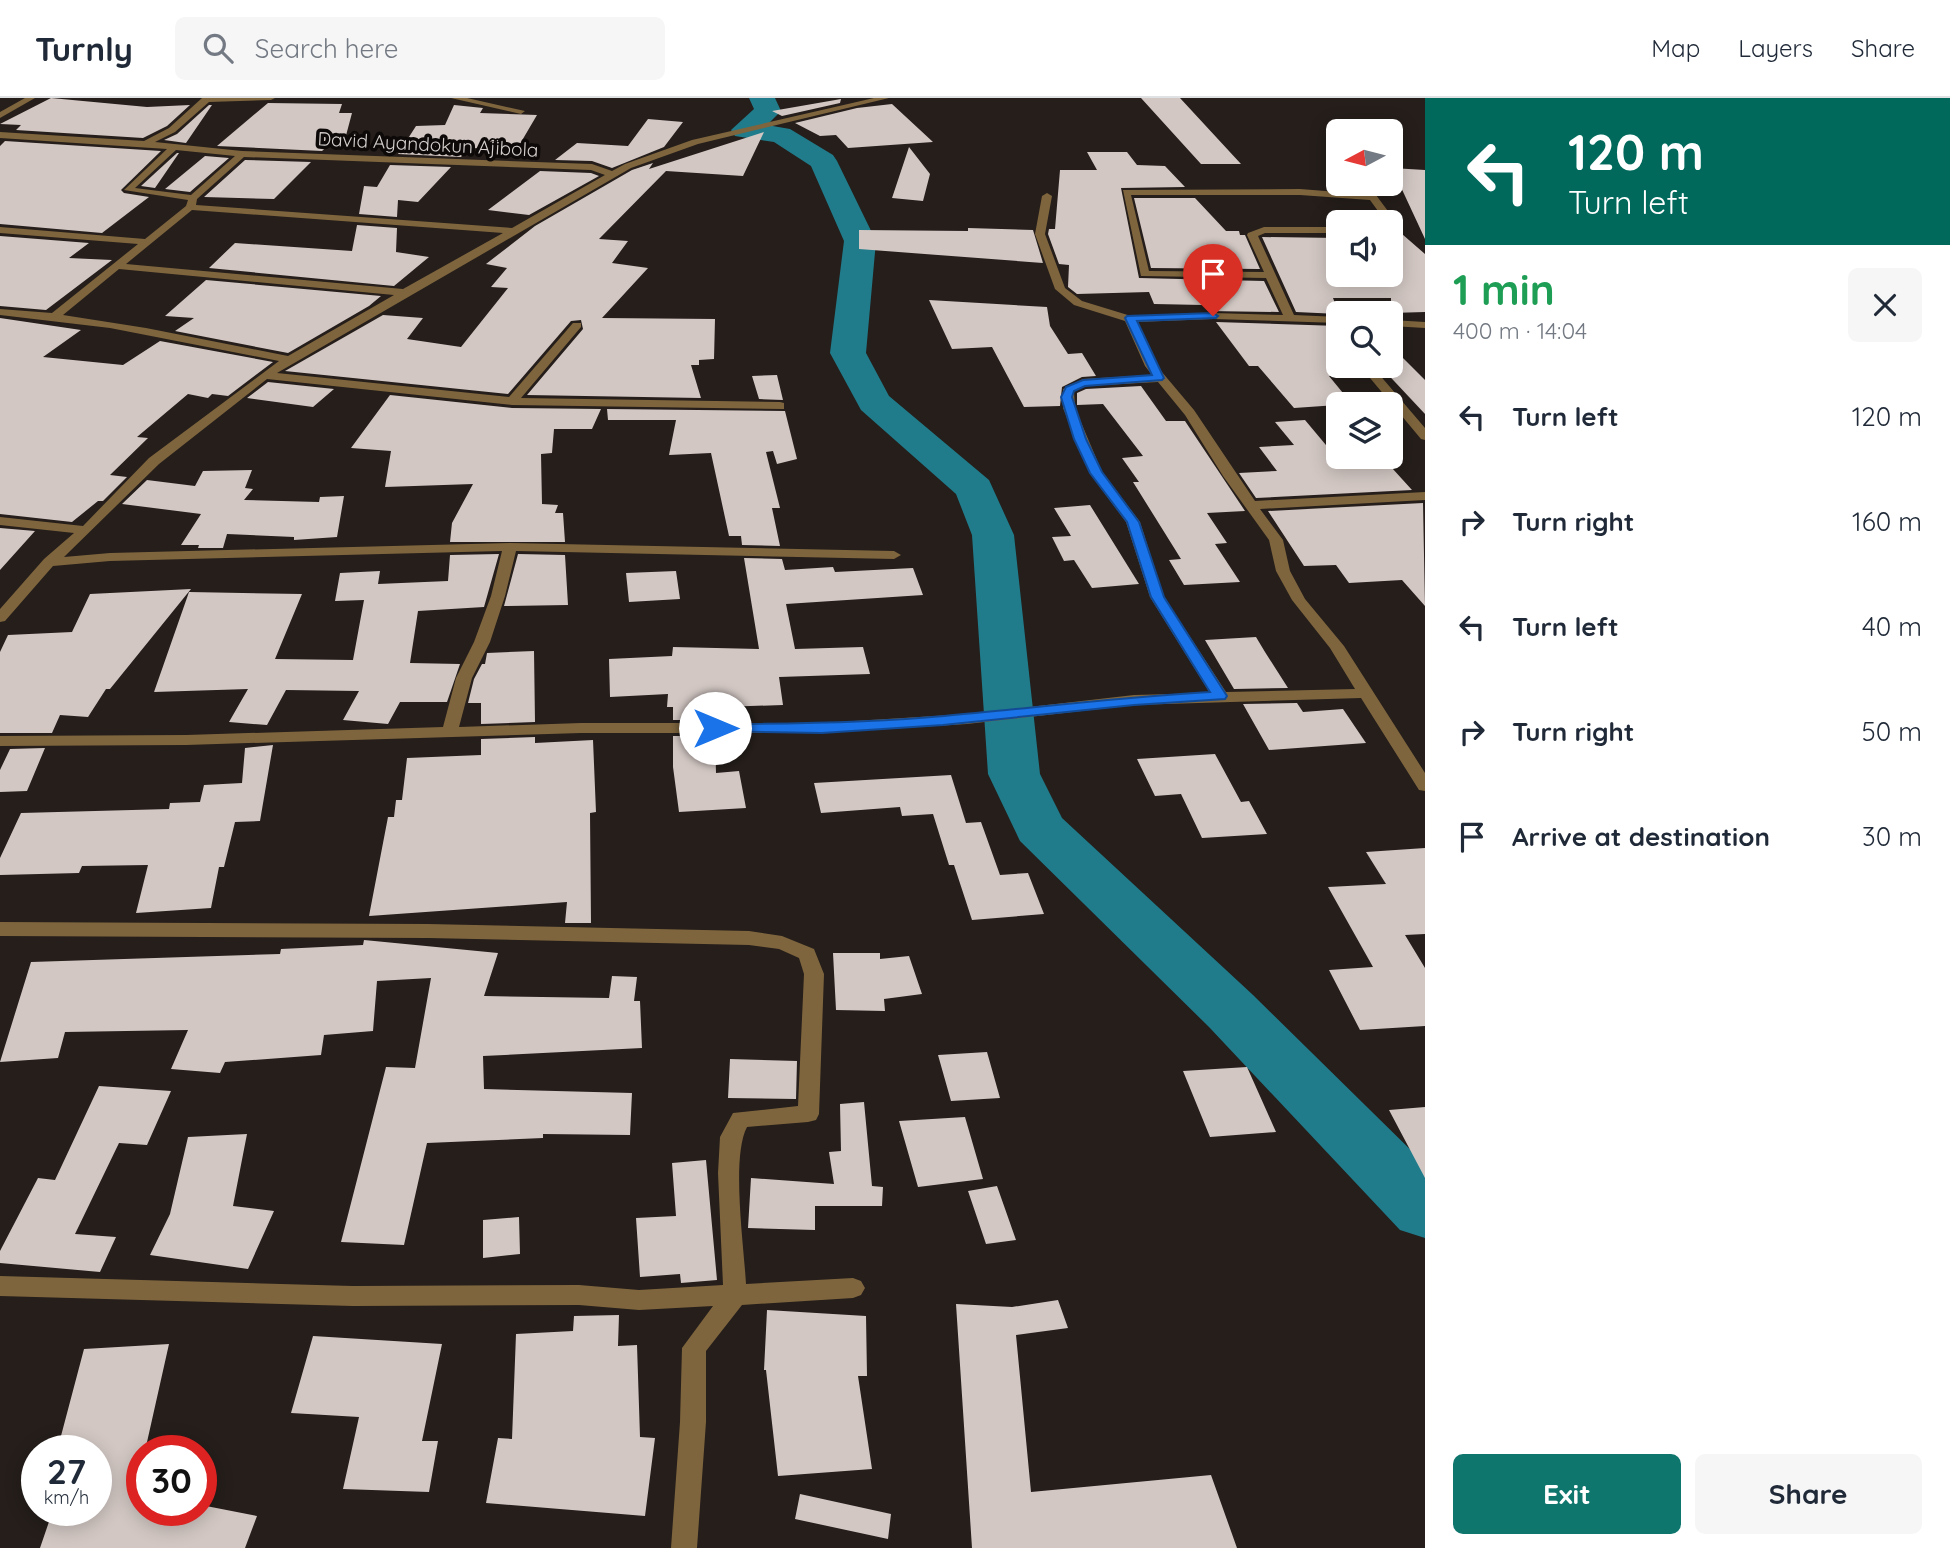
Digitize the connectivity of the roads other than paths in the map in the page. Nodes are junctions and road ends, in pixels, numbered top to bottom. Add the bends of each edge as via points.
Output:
1 (31, 98) edge
2 (271, 98) edge
3 (455, 98) edge
4 (885, 98) edge
5 (207, 99) edge
6 (521, 111) dead end
7 (0, 115) edge
8 (0, 135) edge
9 (145, 144) junction
10 (175, 146) junction
11 (242, 154) junction
12 (610, 174) junction
13 (1047, 196) dead end
14 (191, 203) junction
15 (1383, 210) edge
16 (0, 230) edge
17 (1326, 230) edge
18 (517, 231) junction
19 (147, 242) junction
20 (115, 266) junction
21 (1272, 279) junction
22 (408, 293) junction
23 (0, 312) edge
24 (54, 317) junction
25 (1130, 318) junction
26 (1290, 318) junction
27 (1326, 320) edge
28 (1403, 324) edge
29 (577, 325) dead end
30 (1425, 325) edge
31 (290, 360) junction
32 (265, 375) junction
33 (1158, 378) junction
34 (1376, 378) edge
35 (512, 401) junction
36 (780, 405) dead end
37 (1425, 436) edge
38 (1425, 496) edge
39 (1252, 505) junction
40 (0, 521) edge
41 (86, 530) junction
42 (510, 547) junction
43 (894, 555) dead end
44 (49, 562) junction
45 (0, 618) edge
46 (1364, 694) junction
47 (1220, 696) junction
48 (450, 731) junction
49 (0, 741) edge
50 (1425, 786) edge
51 (0, 929) edge
52 (0, 1286) edge
53 (853, 1288) dead end
54 (735, 1296) junction
55 (684, 1548) edge

1 - 7 street
2 - 5 street
3 - 6 street
4 - 12 street via 695,142
5 - 9 street via 172,130
8 - 9 street, David Ayandokun Ajibola
9 - 10 street, David Ayandokun Ajibola
10 - 11 street, David Ayandokun Ajibola
10 - 14 street via 129,190
11 - 12 street, David Ayandokun Ajibola via 592,167
11 - 14 street
12 - 18 street
13 - 25 street via 1040,234 1060,289 1078,303
14 - 18 street
14 - 19 street
15 - 21 street via 1374,197 1300,192 1126,192 1145,274
16 - 19 street
17 - 21 street via 1264,230 1252,235
18 - 22 street
19 - 20 street
20 - 22 street
20 - 24 street
21 - 26 street
22 - 31 street
23 - 24 street
24 - 31 street
25 - 26 street
25 - 33 street
26 - 27 street
28 - 30 street
29 - 35 street
31 - 32 street
32 - 35 street
32 - 41 street via 154,461
33 - 39 street via 1190,413
33 - 47 street via 1083,383 1069,389 1069,408 1096,473 1133,522 1157,597
34 - 37 street
35 - 36 street
38 - 39 street
39 - 46 street via 1276,540 1283,572 1299,600 1336,646
40 - 41 street
41 - 44 street
42 - 43 street
42 - 44 street
42 - 48 street via 498,596 464,678
44 - 45 street
46 - 47 street
46 - 50 street
47 - 48 street via 822,728
48 - 49 street
51 - 54 street via 749,938 782,943 807,954 814,974 808,1114 741,1119 732,1137 729,1173
52 - 54 street via 353,1296 579,1295 639,1300
53 - 54 street
54 - 55 street via 694,1348

